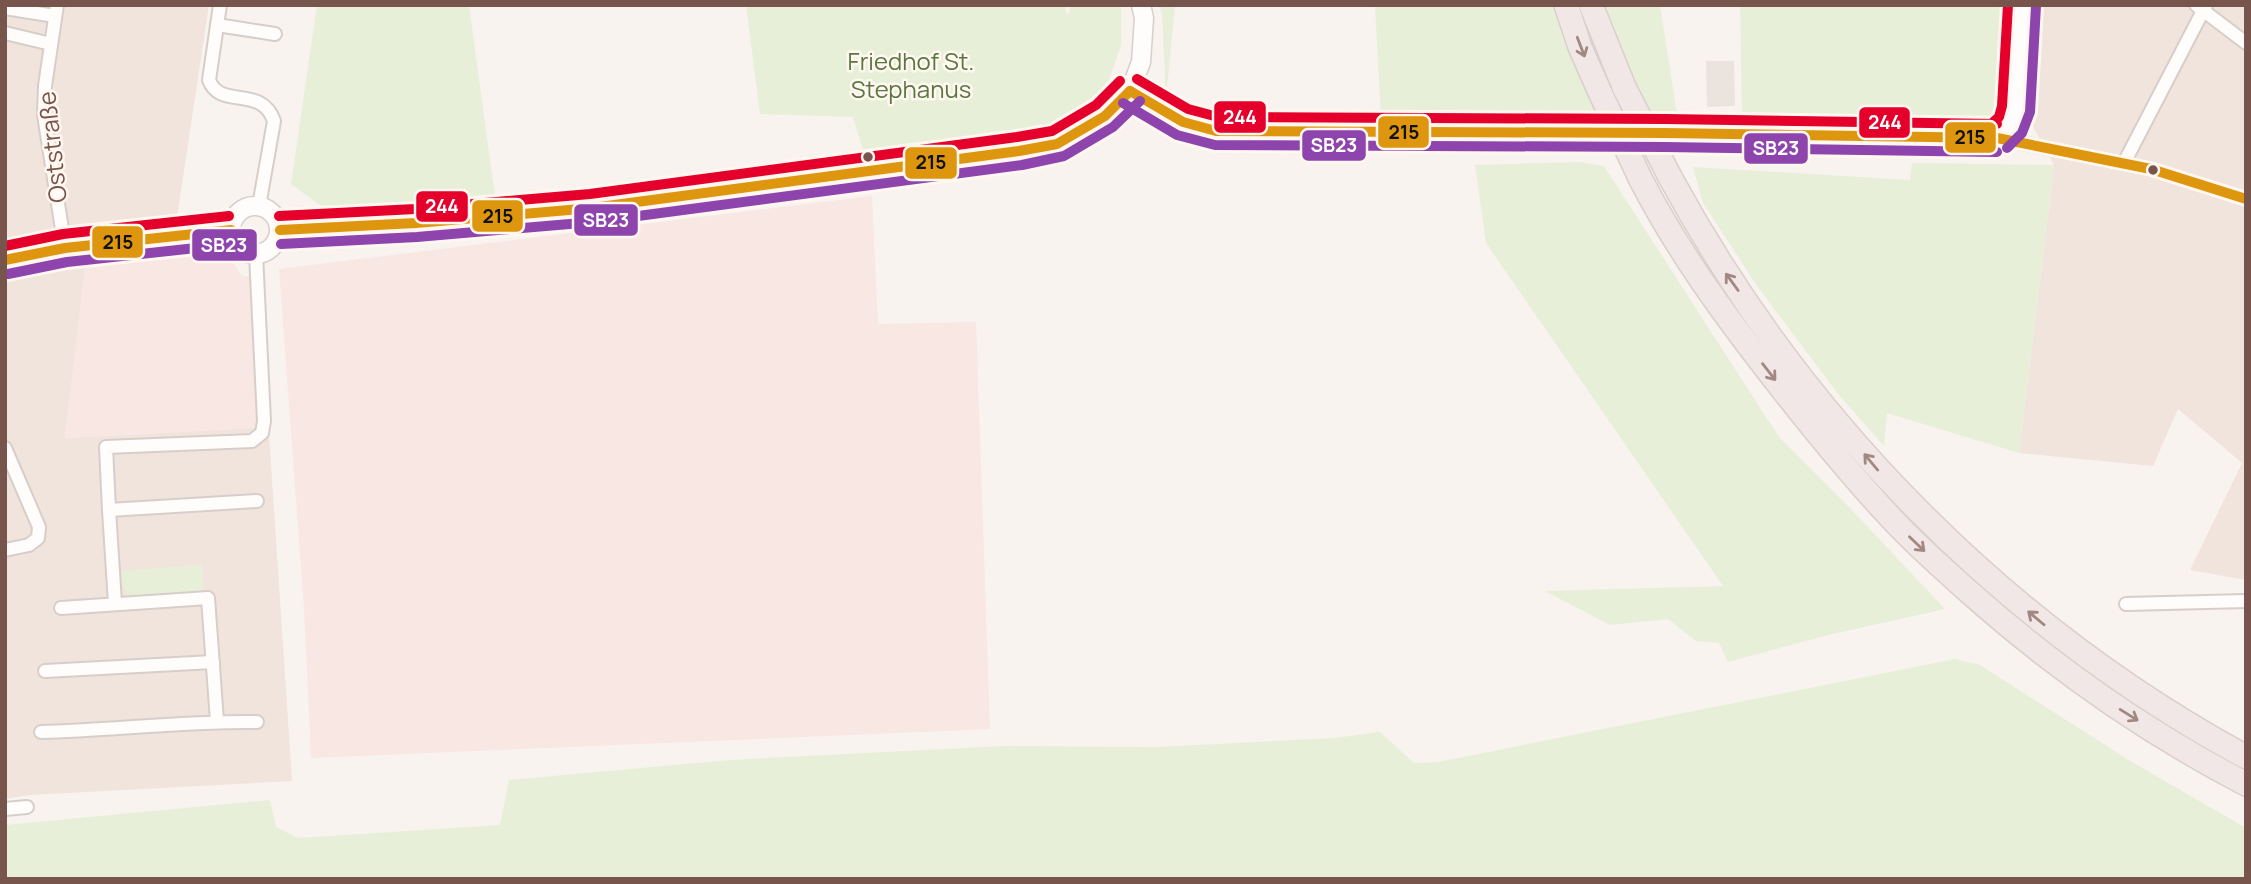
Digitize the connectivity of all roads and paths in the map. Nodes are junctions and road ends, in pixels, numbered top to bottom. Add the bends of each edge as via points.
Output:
1 (220, 5) edge
2 (1141, 5) edge
3 (1566, 5) edge
4 (1591, 5) edge
5 (2022, 5) edge
6 (2201, 7) edge
7 (5, 8) edge
8 (56, 11) edge
9 (217, 25) junction
10 (5, 33) edge
11 (275, 34) dead end
12 (2246, 43) edge
13 (51, 44) junction
14 (1130, 91) junction
15 (1997, 138) junction
16 (2123, 163) junction
17 (2246, 199) edge
18 (259, 206) junction
19 (231, 230) junction
20 (280, 230) junction
21 (65, 248) junction
22 (256, 254) junction
23 (5, 260) edge
24 (5, 448) edge
25 (257, 501) dead end
26 (108, 510) junction
27 (5, 550) edge
28 (2246, 601) edge
29 (115, 603) junction
30 (2126, 604) dead end
31 (61, 608) dead end
32 (213, 662) junction
33 (46, 671) dead end
34 (217, 721) junction
35 (257, 722) dead end
36 (41, 732) dead end
37 (2246, 757) edge
38 (2246, 784) edge
39 (27, 807) dead end
40 (5, 809) edge

1 - 9 street
2 - 14 street via 1141,62
3 -> 38 highway, bridge via 1598,88 1660,216 1706,289 1825,444 1893,520 2005,623 2073,676
37 -> 4 highway, bridge via 2163,709 2041,623 1882,475 1805,382 1699,232 1624,87
5 - 15 street via 2016,110 2011,125
6 - 12 street
6 - 16 street
7 - 8 street
8 - 13 street, Oststraße
9 - 11 street
9 - 18 street via 209,80 212,88 261,103 274,121
10 - 13 street
13 - 21 street, Oststraße via 44,115
14 - 15 street via 1183,122 1216,131
14 - 20 street via 1105,116 1057,144 1019,151 592,208
15 - 16 street
16 - 17 street
18 - 19 street via 243,209
18 - 20 street via 274,214
19 - 21 street
19 - 22 street via 241,250
20 - 22 street via 270,250
21 - 23 street
22 - 26 street via 262,433 251,442 106,447
24 - 27 street via 39,527 38,538 29,545
25 - 26 street
26 - 29 street
28 - 30 street
29 - 31 street
29 - 32 street via 208,598
32 - 33 street
32 - 34 street
34 - 35 street
34 - 36 street
39 - 40 street

